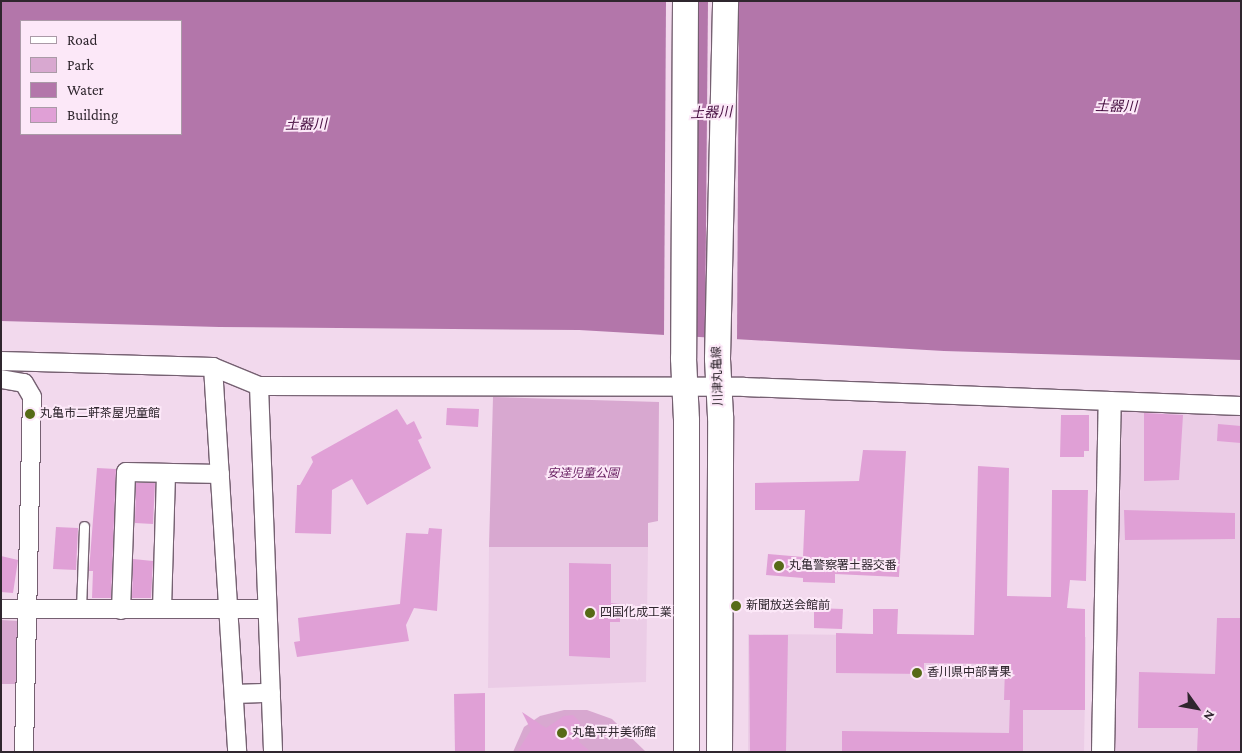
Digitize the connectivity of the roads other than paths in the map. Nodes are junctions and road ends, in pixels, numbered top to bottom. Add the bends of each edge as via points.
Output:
1 (685, 1) edge
2 (725, 1) edge
3 (1, 362) edge
4 (213, 367) junction
5 (1, 379) edge
6 (259, 386) junction
7 (718, 387) junction
8 (684, 388) junction
9 (1110, 403) junction
10 (1241, 406) edge
11 (166, 473) junction
12 (220, 474) junction
13 (84, 526) dead end
14 (1, 609) edge
15 (28, 609) junction
16 (81, 609) junction
17 (162, 609) junction
18 (228, 609) junction
19 (267, 609) junction
20 (121, 610) junction
21 (271, 693) junction
22 (234, 694) junction
23 (24, 752) edge
24 (237, 752) edge
25 (274, 752) edge
26 (686, 752) edge
27 (720, 752) edge
28 (1103, 752) edge

1 - 8 main road
2 - 7 main road, 川津丸亀線 via 716,358
3 - 4 street
4 - 6 street
4 - 12 street
5 - 15 street via 24,383 32,396
6 - 8 street
6 - 19 street
7 - 8 street
7 - 9 street
7 - 27 main road, 川津丸亀線
8 - 26 main road
9 - 10 street
9 - 28 street
11 - 12 street
11 - 17 street
11 - 20 street via 126,472
12 - 18 street
13 - 16 lane
14 - 15 street
15 - 16 street
15 - 23 street
16 - 20 street
17 - 18 street
17 - 20 street
18 - 19 street
18 - 22 street
19 - 21 street
21 - 22 street
21 - 25 street
22 - 24 street

